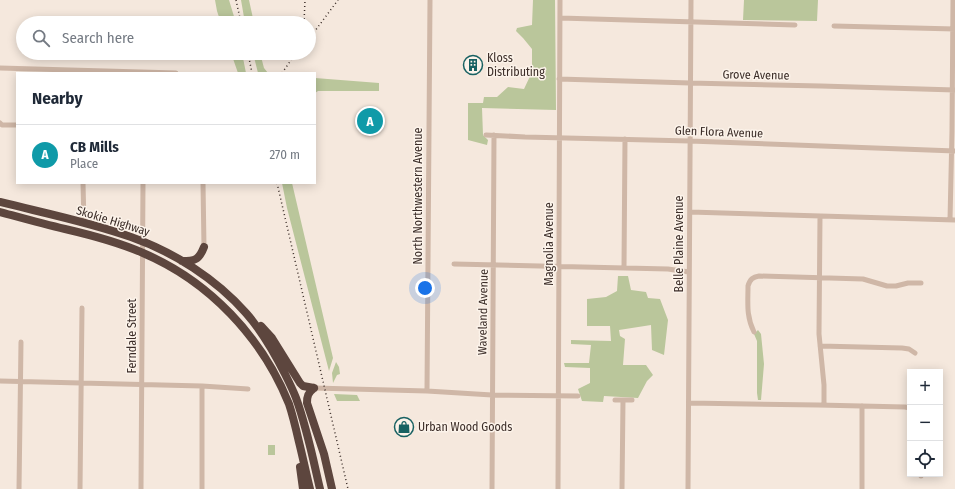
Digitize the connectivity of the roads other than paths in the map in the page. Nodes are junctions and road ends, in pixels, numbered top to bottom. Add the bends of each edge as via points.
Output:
1 (430, 0) edge
2 (560, 0) edge
3 (691, 0) edge
4 (953, 0) edge
5 (560, 18) junction
6 (691, 22) junction
7 (796, 25) dead end
8 (834, 26) dead end
9 (954, 30) edge
10 (0, 68) edge
11 (141, 72) edge
12 (559, 79) junction
13 (690, 83) junction
14 (954, 90) edge
15 (0, 123) edge
16 (16, 125) edge
17 (486, 135) dead end
18 (494, 135) junction
19 (559, 138) junction
20 (625, 139) junction
21 (690, 141) junction
22 (953, 151) edge
23 (83, 184) edge
24 (143, 184) edge
25 (204, 184) edge
26 (0, 202) edge
27 (0, 212) edge
28 (690, 212) junction
29 (820, 216) junction
30 (953, 220) edge
31 (84, 223) junction
32 (143, 242) junction
33 (204, 246) joint
34 (142, 252) junction
35 (182, 261) junction
36 (454, 264) dead end
37 (494, 265) junction
38 (558, 267) junction
39 (624, 268) junction
40 (689, 272) junction
41 (819, 277) junction
42 (921, 283) dead end
43 (232, 300) junction
44 (82, 308) dead end
45 (754, 332) dead end
46 (21, 342) dead end
47 (820, 346) junction
48 (915, 353) dead end
49 (0, 381) edge
50 (20, 382) junction
51 (82, 384) junction
52 (142, 385) junction
53 (202, 386) junction
54 (314, 388) junction
55 (248, 389) dead end
56 (427, 391) junction
57 (492, 395) junction
58 (558, 396) junction
59 (578, 396) dead end
60 (296, 397) junction
61 (615, 400) dead end
62 (623, 400) junction
63 (632, 400) dead end
64 (689, 403) junction
65 (824, 405) junction
66 (862, 406) junction
67 (907, 407) edge
68 (294, 421) junction
69 (19, 489) edge
70 (80, 489) edge
71 (141, 489) edge
72 (202, 489) edge
73 (303, 489) edge
74 (310, 489) edge
75 (320, 489) edge
76 (327, 489) edge
77 (332, 489) edge
78 (492, 489) edge
79 (558, 489) edge
80 (622, 489) edge
81 (688, 489) edge
82 (862, 489) edge

1 - 56 street, North Northwestern Avenue
2 - 5 street, Magnolia Avenue
3 - 6 street, Belle Plaine Avenue
4 - 9 street
5 - 6 street
5 - 12 street, Magnolia Avenue
6 - 7 street
6 - 13 street, Belle Plaine Avenue
8 - 9 street
9 - 14 street
10 - 11 street
12 - 13 street, Grove Avenue
12 - 19 street, Magnolia Avenue
13 - 14 street, Grove Avenue
13 - 21 street, Belle Plaine Avenue
14 - 22 street
15 - 16 street
17 - 18 street, Glen Flora Avenue
18 - 19 street, Glen Flora Avenue
18 - 37 street, Waveland Avenue
19 - 20 street, Glen Flora Avenue
19 - 38 street, Magnolia Avenue
20 - 21 street, Glen Flora Avenue
20 - 39 street
21 - 22 street, Glen Flora Avenue
21 - 28 street, Belle Plaine Avenue
22 - 30 street
23 - 31 street
24 - 32 street, Ferndale Street
25 - 33 street
26 - 31 highway, Skokie Highway
27 - 34 highway, Skokie Highway
28 - 29 street
28 - 40 street, Belle Plaine Avenue
29 - 30 street
29 - 41 street
31 - 32 highway, Skokie Highway
32 - 34 street, Ferndale Street
32 - 35 highway, Skokie Highway
33 - 35 highway via 197,259
34 - 52 street, Ferndale Street
34 - 68 highway, Skokie Highway via 196,283 238,322 272,369
35 - 43 highway, Skokie Highway
36 - 37 street
37 - 38 street
37 - 57 street, Waveland Avenue
38 - 39 street
38 - 58 street, Magnolia Avenue
39 - 40 street
40 - 64 street, Belle Plaine Avenue
41 - 42 street via 863,279 887,286
41 - 45 street via 751,278 748,286 748,311
41 - 47 street
43 - 54 highway via 272,338 303,386
43 - 60 highway, Skokie Highway via 246,313 272,350
44 - 51 street
46 - 50 street
47 - 48 street via 902,348
47 - 65 street
49 - 50 street
50 - 51 street
50 - 69 street
51 - 52 street
51 - 70 street
52 - 53 street
52 - 71 street, Ferndale Street
53 - 55 street
53 - 72 street
54 - 56 street
54 - 77 highway via 307,395 307,404
56 - 57 street
57 - 58 street
57 - 78 street, Waveland Avenue
58 - 59 street
58 - 79 street, Magnolia Avenue
60 - 75 highway, Skokie Highway
60 - 76 highway via 310,428
61 - 62 street
62 - 63 street
62 - 80 street
64 - 65 street
64 - 81 street, Belle Plaine Avenue
65 - 66 street
66 - 67 street
66 - 82 street
68 - 73 highway
68 - 74 highway, Skokie Highway

